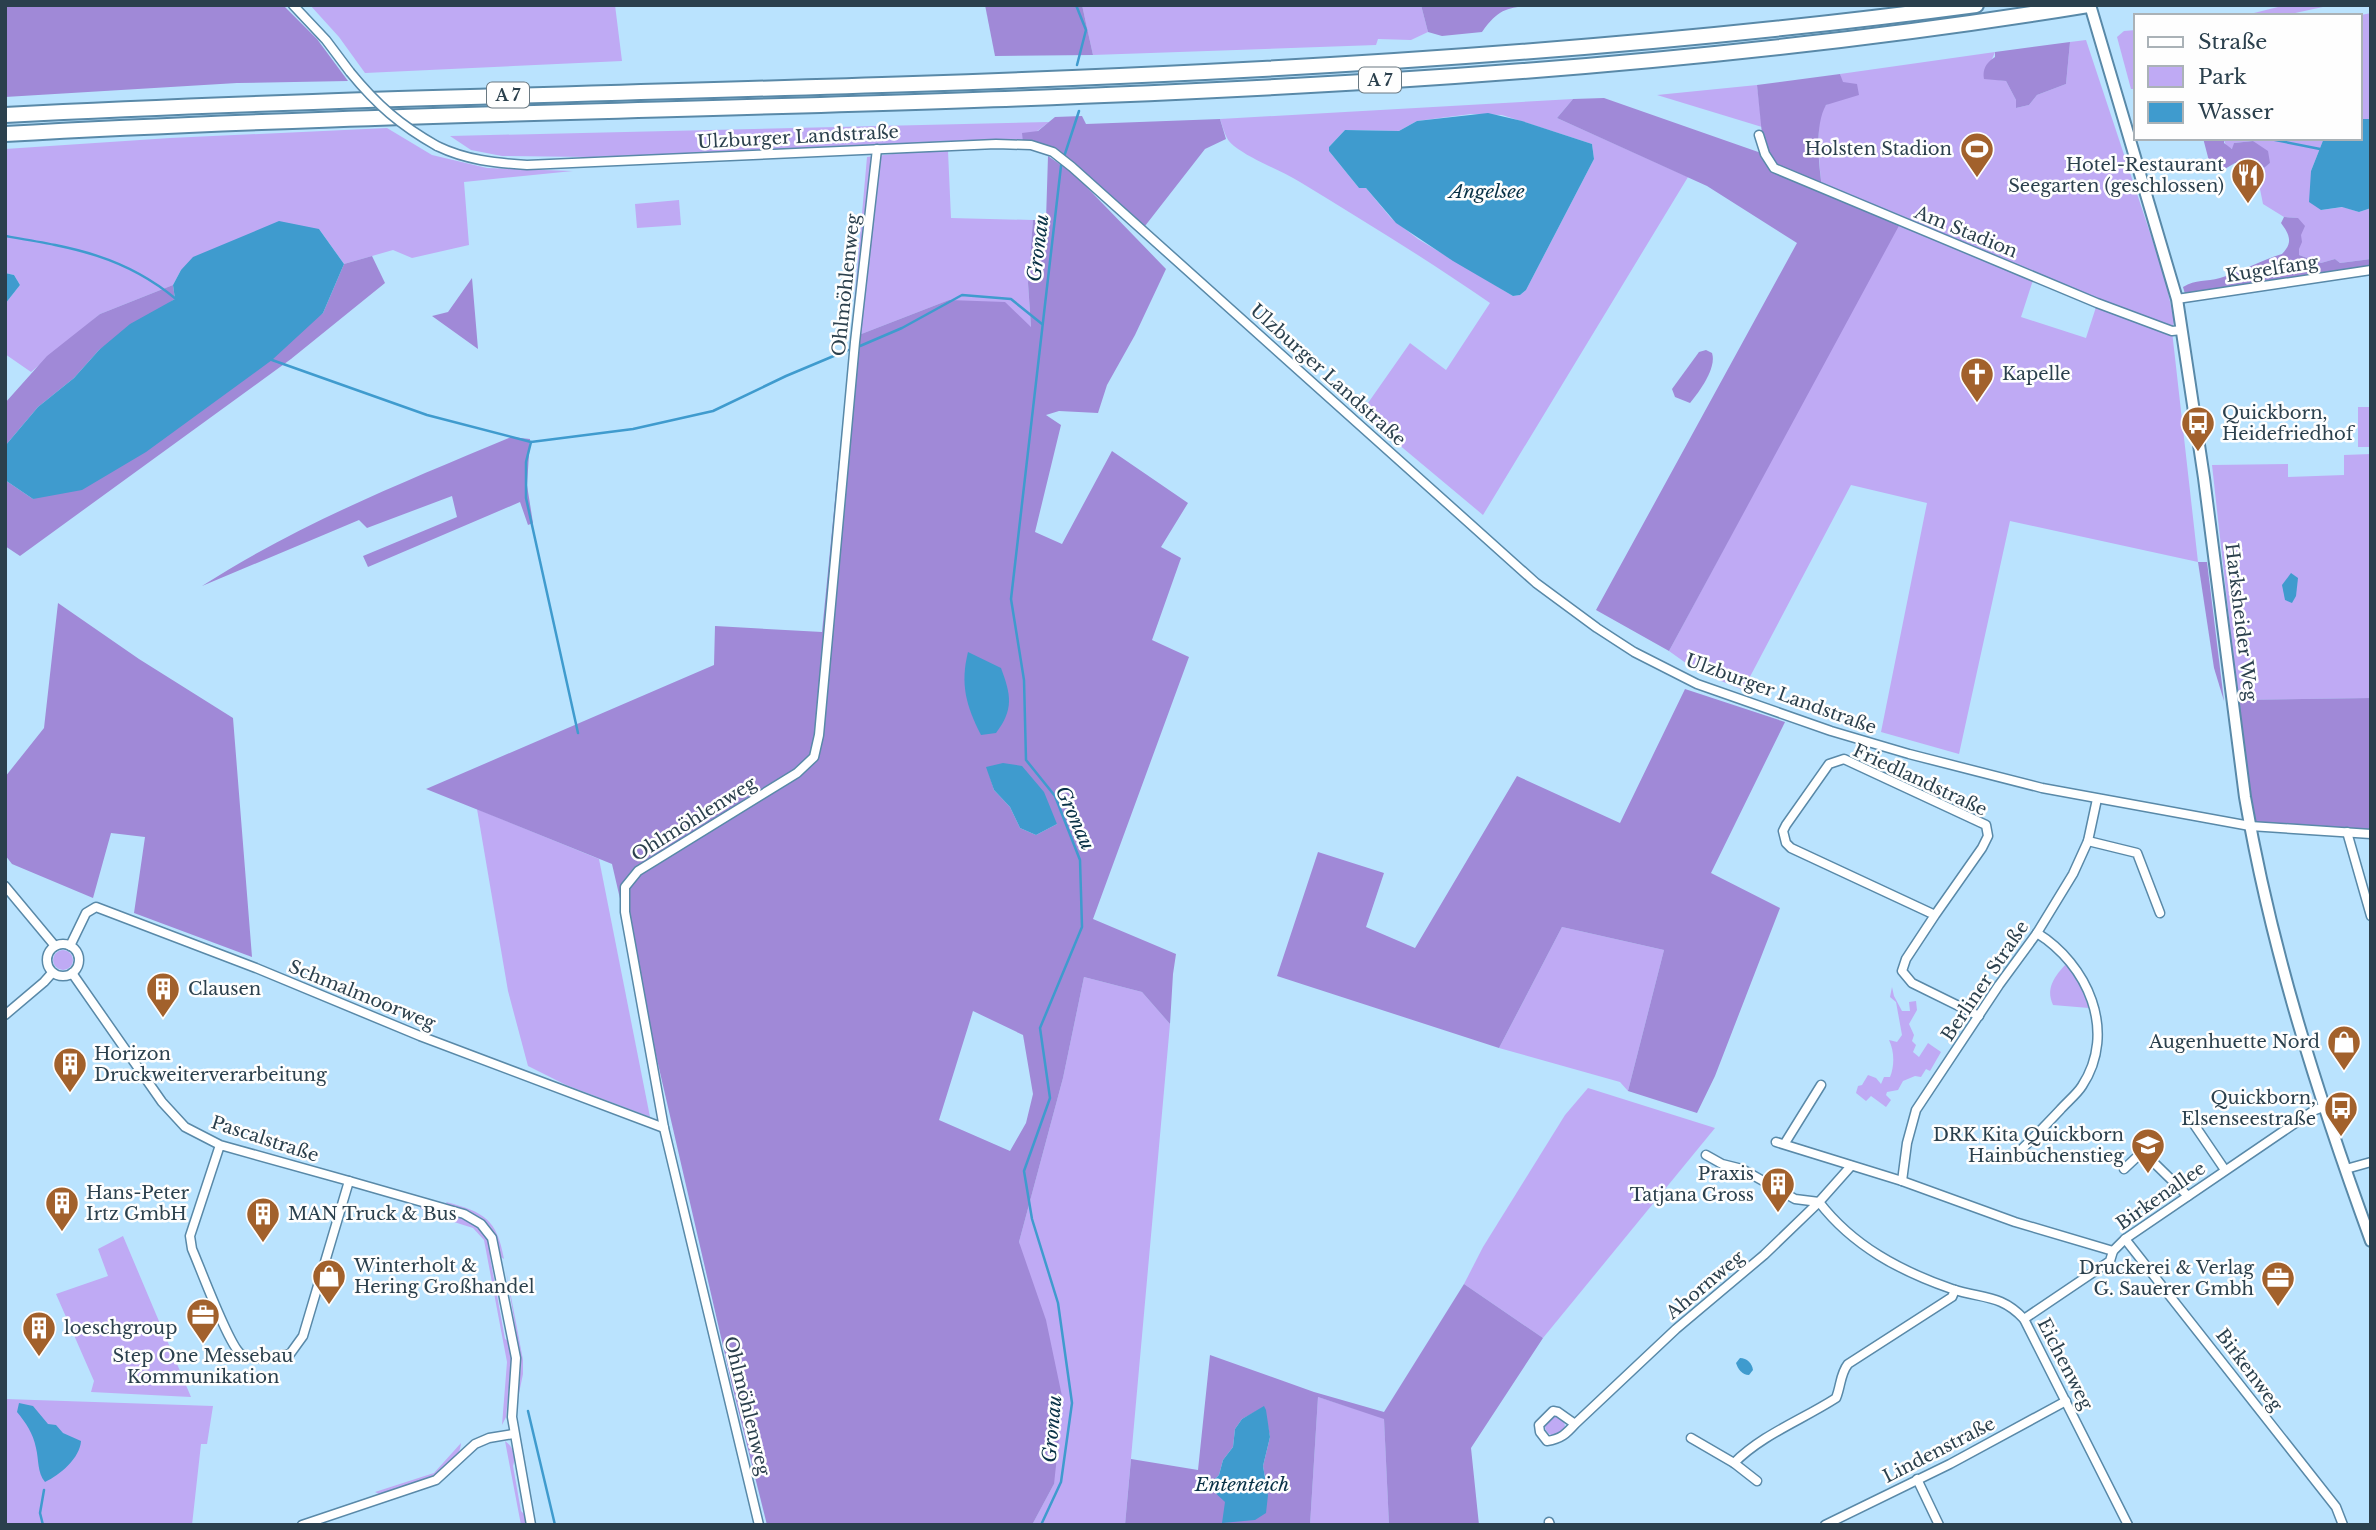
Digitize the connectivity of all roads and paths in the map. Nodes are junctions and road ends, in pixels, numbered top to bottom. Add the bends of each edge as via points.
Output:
1 (293, 5) edge
2 (1976, 5) edge
3 (2089, 5) edge
4 (5, 115) edge
5 (5, 134) edge
6 (1759, 135) dead end
7 (877, 149) junction
8 (2371, 270) edge
9 (2177, 299) junction
10 (2182, 330) junction
11 (2097, 799) junction
12 (2250, 826) junction
13 (2347, 832) junction
14 (2371, 834) edge
15 (2088, 841) junction
16 (5, 886) edge
17 (2160, 913) dead end
18 (1935, 915) junction
19 (2371, 916) edge
20 (2037, 933) junction
21 (55, 946) junction
22 (71, 946) junction
23 (52, 973) junction
24 (72, 973) junction
25 (5, 1015) edge
26 (1979, 1016) junction
27 (1821, 1085) dead end
28 (2323, 1107) junction
29 (2189, 1117) dead end
30 (664, 1128) junction
31 (220, 1145) junction
32 (1706, 1155) dead end
33 (2004, 1159) dead end
34 (2371, 1162) edge
35 (1851, 1166) junction
36 (2124, 1168) dead end
37 (2346, 1169) junction
38 (2225, 1170) junction
39 (1902, 1181) junction
40 (348, 1186) junction
41 (2188, 1196) junction
42 (1819, 1202) junction
43 (2125, 1239) junction
44 (2371, 1241) edge
45 (2113, 1251) junction
46 (1955, 1290) junction
47 (2024, 1319) junction
48 (2066, 1401) junction
49 (1575, 1424) dead end
50 (513, 1434) junction
51 (1691, 1438) dead end
52 (1734, 1463) junction
53 (1917, 1479) junction
54 (1757, 1481) dead end
55 (302, 1525) edge
56 (531, 1525) edge
57 (760, 1525) edge
58 (1825, 1525) edge
59 (1939, 1525) edge
60 (2128, 1525) edge
61 (2343, 1525) edge

1 - 7 street, Ulzburger Landstraße, bridge via 394,119 458,155 527,165
2 - 4 highway, A 7 via 1608,45 1205,72
3 - 5 highway, A 7 via 1779,47 1424,78 1082,95
3 - 9 main road, Harksheider Weg
6 - 10 street, Am Stadion via 1774,168 2097,303 2172,331
7 - 11 street, Ulzburger Landstraße via 1007,144 1053,152 1536,583 1634,652 1697,684 1830,731
7 - 30 street, Ohlmöhlenweg via 814,757 797,773 638,871 625,887 625,912
8 - 9 street, Kugelfang
9 - 10 main road, Harksheider Weg
10 - 12 main road, Harksheider Weg
11 - 12 street, Ulzburger Landstraße
11 - 15 street, Berliner Straße
12 - 13 street, Ulzburger Landstraße
12 - 28 main road, Harksheider Weg via 2304,1049
13 - 14 street, Ulzburger Landstraße
13 - 19 street
15 - 17 street via 2137,853
15 - 20 street, Berliner Straße
16 - 21 street
18 - 18 street, Friedlandstraße via 1982,848 1988,836 1986,825 1844,759 1829,764 1786,825 1786,843
18 - 26 street, Friedlandstraße via 1902,971 1912,983
20 - 26 street, Berliner Straße
20 - 33 street via 2058,946 2087,985 2098,1029 2096,1045 2082,1086 2029,1143 2011,1159
21 - 22 street
21 - 23 street via 48,954
22 - 24 street via 79,959
22 - 30 street, Schmalmoorweg via 86,913 96,907
23 - 24 street
23 - 25 street
24 - 31 street, Pascalstraße via 162,1102 185,1127
26 - 39 street, Berliner Straße via 1916,1110
27 - 35 street via 1781,1142
28 - 37 main road, Harksheider Weg
28 - 38 street, Birkenallee
29 - 38 street
30 - 57 street, Ohlmöhlenweg
31 - 40 street, Pascalstraße
31 - 40 street via 190,1236 192,1249 231,1339 240,1353 255,1358 290,1354 303,1336
32 - 42 street via 1795,1199
34 - 37 street
35 - 39 street
35 - 42 street, Ahornweg
36 - 41 street via 2145,1154
37 - 44 main road, Harksheider Weg
38 - 41 street, Birkenallee
39 - 45 street
40 - 50 street, Pascalstraße via 464,1214 487,1229 495,1247 516,1358
41 - 43 street, Birkenallee
42 - 46 street, Eichenweg via 1845,1233 1880,1257
42 - 49 street, Ahornweg
43 - 45 street, Birkenallee
43 - 61 street, Birkenweg via 2336,1507
45 - 47 street, Birkenallee via 2110,1261
46 - 47 street, Eichenweg via 2000,1300
46 - 52 street via 1952,1297 1848,1364 1841,1373 1836,1398 1770,1435
47 - 48 street, Eichenweg
48 - 53 street, Lindenstraße
48 - 60 street, Eichenweg
50 - 55 street via 474,1444 436,1480
50 - 56 street, Pascalstraße
51 - 52 street
52 - 54 street
53 - 58 street, Lindenstraße
53 - 59 street

